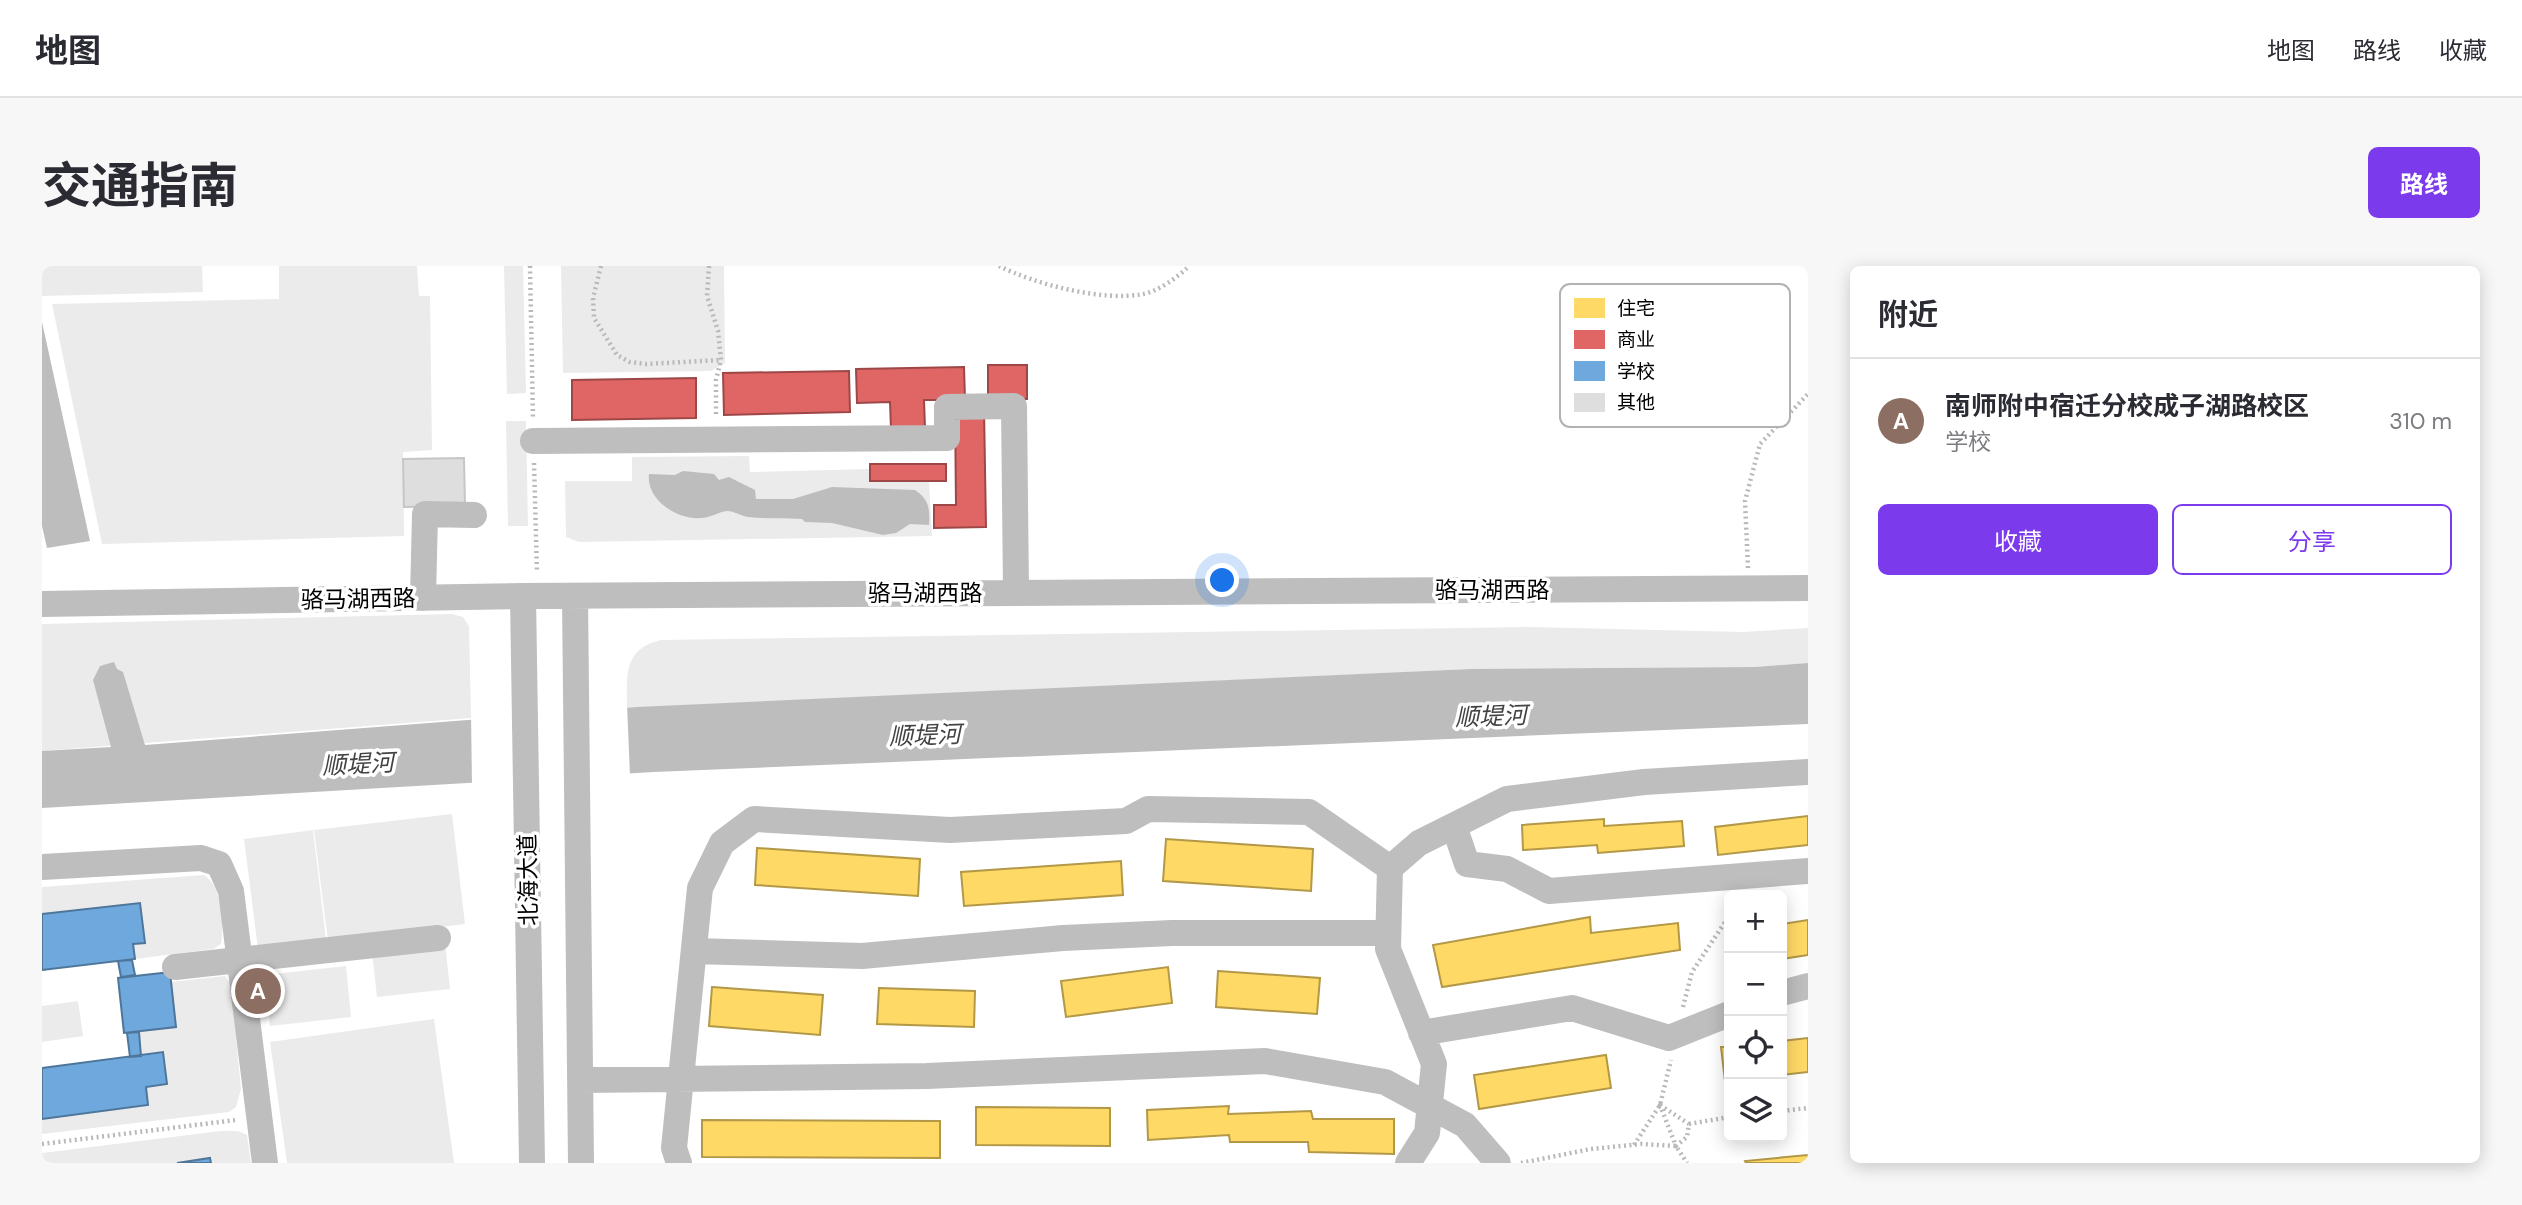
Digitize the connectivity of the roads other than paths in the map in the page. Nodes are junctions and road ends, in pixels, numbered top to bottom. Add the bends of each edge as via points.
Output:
1 (533, 441) dead end
2 (474, 515) dead end
3 (1808, 588) edge
4 (1016, 592) junction
5 (523, 596) junction
6 (575, 596) junction
7 (423, 598) junction
8 (42, 604) edge
9 (1808, 772) edge
10 (1454, 826) junction
11 (42, 867) edge
12 (1390, 868) junction
13 (1808, 871) edge
14 (1388, 933) junction
15 (438, 938) dead end
16 (694, 951) junction
17 (240, 960) junction
18 (175, 967) dead end
19 (1808, 986) edge
20 (1787, 992) edge
21 (1724, 1016) edge
22 (1421, 1032) junction
23 (580, 1080) junction
24 (683, 1080) junction
25 (1430, 1106) junction
26 (265, 1163) edge
27 (532, 1163) edge
28 (581, 1163) edge
29 (678, 1163) edge
30 (1408, 1163) edge
31 (1498, 1163) edge

1 - 4 street via 947,438 947,407 1014,406
2 - 7 street via 425,514
3 - 4 street, 骆马湖西路
4 - 6 street, 骆马湖西路
5 - 6 street, 骆马湖西路
5 - 7 street, 骆马湖西路
5 - 27 street, 北海大道
6 - 23 street
7 - 8 street, 骆马湖西路
9 - 10 street via 1644,782 1507,799
10 - 12 street via 1419,843
10 - 13 street via 1467,864 1507,869 1549,891
11 - 17 street via 201,858 219,864 232,891
12 - 14 street
12 - 16 street via 1310,812 1148,809 1126,821 950,830 754,819 722,843 700,888
14 - 16 street via 1158,933 863,956
14 - 22 street via 1388,949
15 - 17 street
16 - 24 street
17 - 18 street
17 - 26 street
19 - 20 street
21 - 22 street via 1670,1038 1572,1008
22 - 25 street via 1434,1064
23 - 24 street
23 - 28 street
24 - 25 street via 927,1076 1265,1060 1385,1082
24 - 29 street via 674,1148
25 - 30 street via 1427,1133
25 - 31 street via 1465,1125

